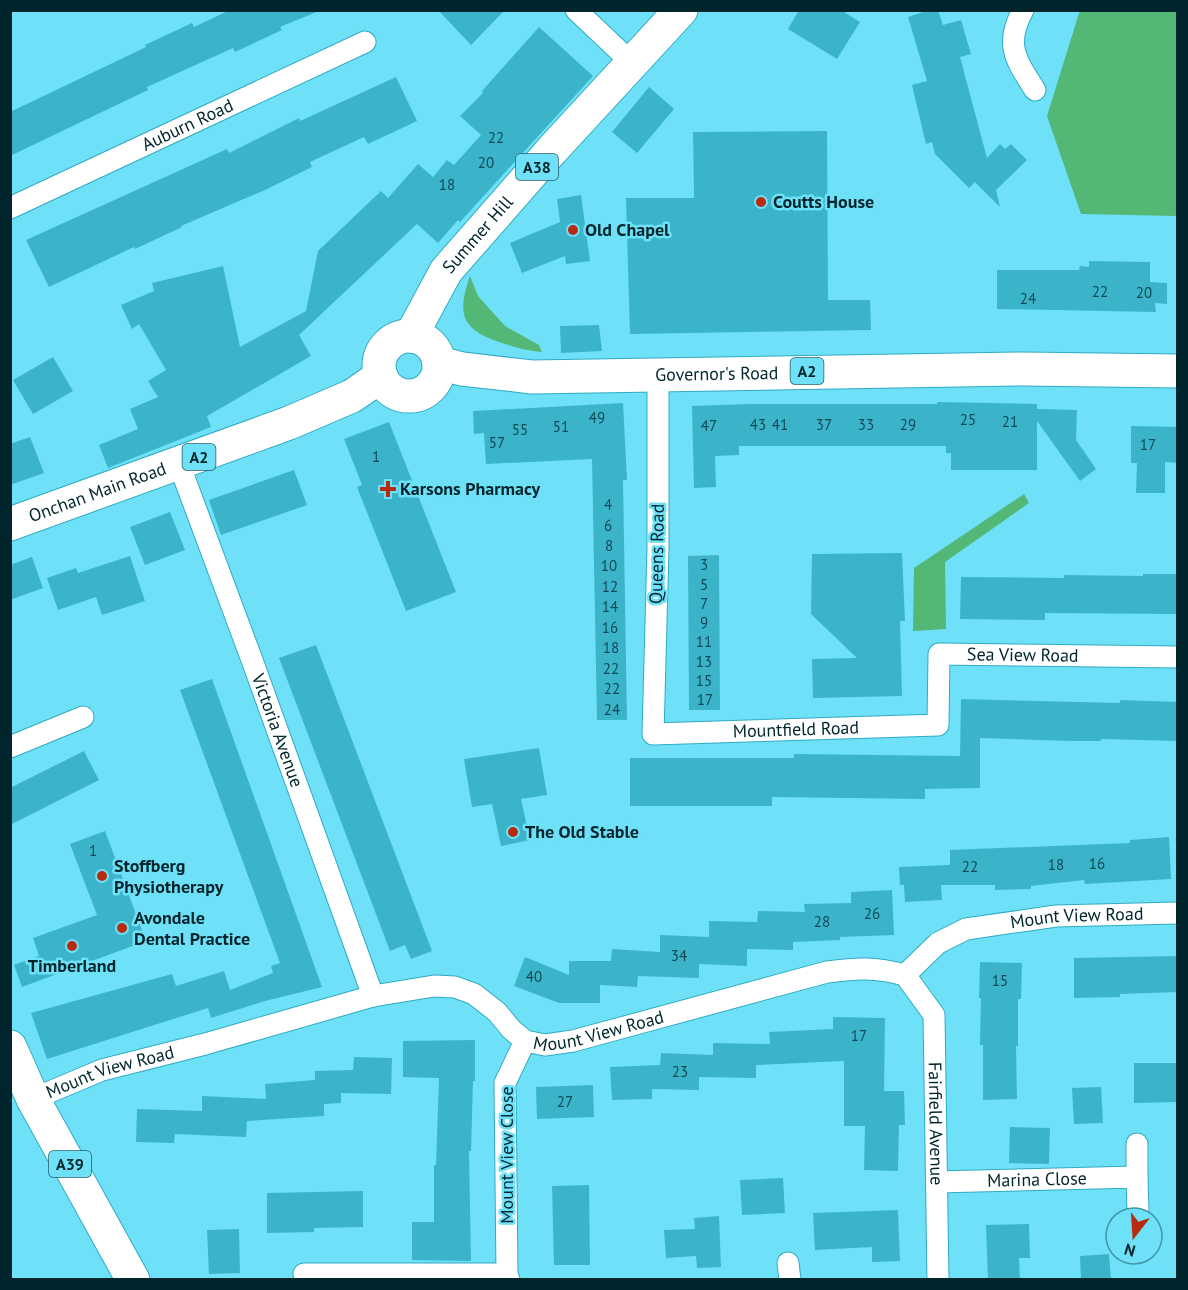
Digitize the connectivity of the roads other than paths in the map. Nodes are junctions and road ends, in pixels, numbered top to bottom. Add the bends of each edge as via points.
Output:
1 (576, 10) edge
2 (681, 10) edge
3 (1023, 10) edge
4 (365, 42) dead end
5 (633, 64) junction
6 (1035, 90) dead end
7 (10, 208) edge
8 (411, 336) junction
9 (439, 363) junction
10 (1178, 371) edge
11 (658, 373) junction
12 (381, 376) junction
13 (179, 464) junction
14 (10, 524) edge
15 (1178, 657) edge
16 (83, 717) dead end
17 (938, 725) joint
18 (653, 734) joint
19 (10, 747) edge
20 (1178, 913) edge
21 (905, 975) junction
22 (373, 996) junction
23 (525, 1041) junction
24 (10, 1047) edge
25 (33, 1099) junction
26 (1137, 1144) dead end
27 (1137, 1177) junction
28 (938, 1182) junction
29 (1138, 1206) edge
30 (304, 1274) dead end
31 (508, 1277) edge
32 (133, 1280) edge
33 (938, 1280) edge

1 - 5 street
2 - 5 main road, Summer Hill / A38
3 - 6 street via 1013,47 1016,61
4 - 7 street, Auburn Road
5 - 8 main road, Summer Hill / A38 via 446,271
8 - 9 main road via 430,344
8 - 12 main road via 393,341 385,348 379,367
9 - 11 main road, Governor's Road / A2 via 532,377
9 - 12 main road via 429,389 411,396 393,391
10 - 11 main road, Governor's Road / A2
11 - 18 street, Queens Road
12 - 13 main road, Onchan Main Road / A2 via 339,402
13 - 14 main road, Onchan Main Road / A2
13 - 22 street, Victoria Avenue
15 - 17 street, Sea View Road via 939,654
16 - 19 street
17 - 18 street, Mountfield Road
20 - 21 street, Mount View Road via 1056,916 966,929 938,943
21 - 23 street, Mount View Road via 880,968 827,972 573,1041 545,1045
21 - 28 street, Fairfield Avenue via 934,1015
22 - 23 street, Mount View Road via 435,986 455,987 474,994
22 - 25 street, Mount View Road via 102,1071
23 - 31 street, Mount View Close via 505,1083
24 - 25 main road, A39
25 - 32 main road, A39
26 - 27 street
27 - 28 street, Marina Close
27 - 29 street
28 - 33 street, Fairfield Avenue
30 - 31 street, Mount View Close

